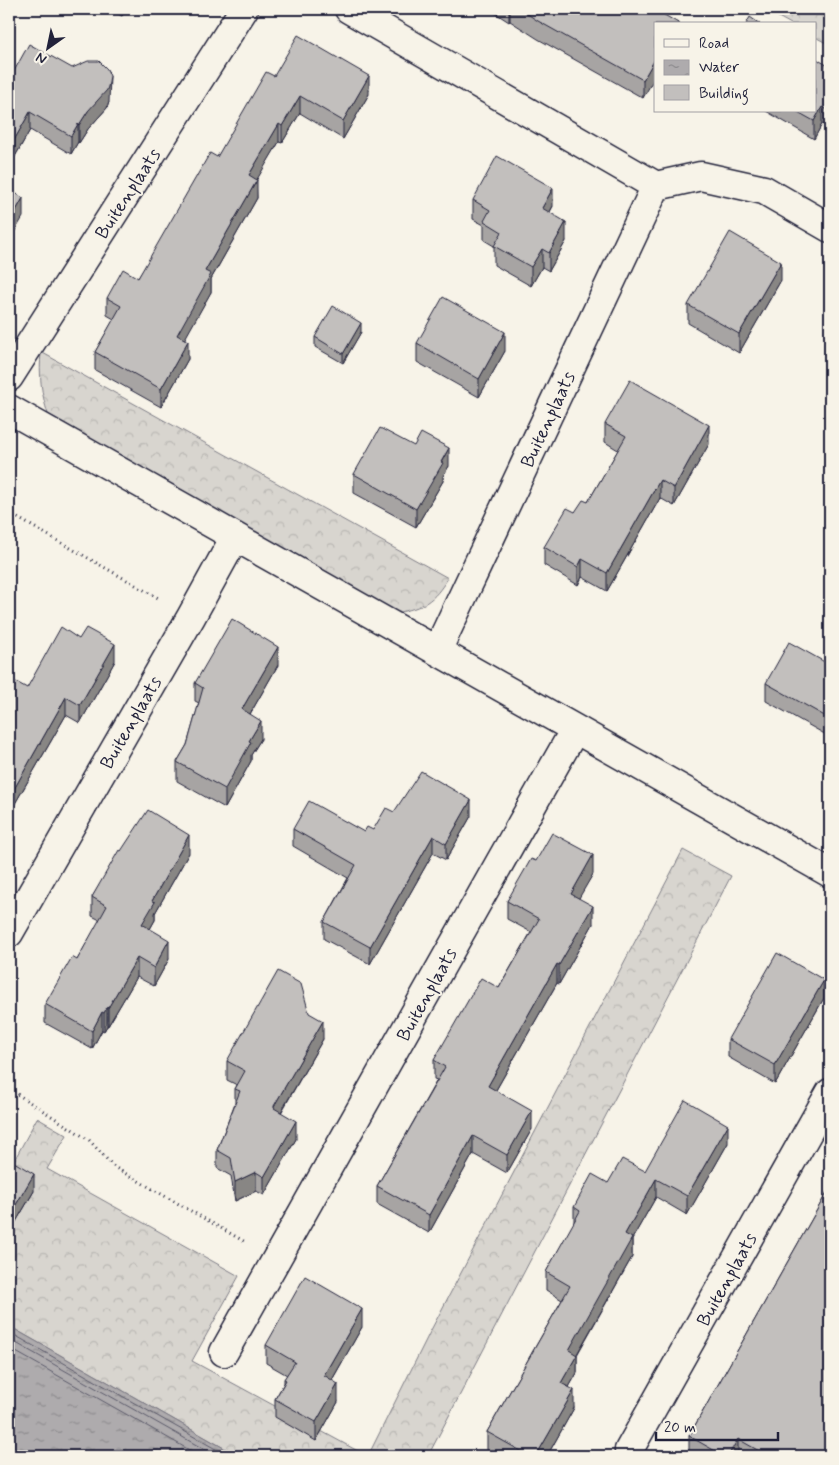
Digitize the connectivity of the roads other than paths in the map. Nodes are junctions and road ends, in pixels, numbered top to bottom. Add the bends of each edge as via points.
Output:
1 (244, 9) edge
2 (349, 9) edge
3 (656, 186) junction
4 (830, 228) edge
5 (9, 377) edge
6 (9, 409) edge
7 (235, 537) junction
8 (437, 651) junction
9 (575, 729) junction
10 (826, 862) edge
11 (9, 933) edge
12 (828, 1104) edge
13 (224, 1352) dead end
14 (629, 1450) dead end

1 - 5 street, Buitenplaats
2 - 3 street
3 - 4 street via 701,176 764,190
3 - 8 street, Buitenplaats
6 - 7 street
7 - 8 street
7 - 11 street, Buitenplaats
8 - 9 street
9 - 10 street
9 - 13 street, Buitenplaats
12 - 14 street, Buitenplaats

